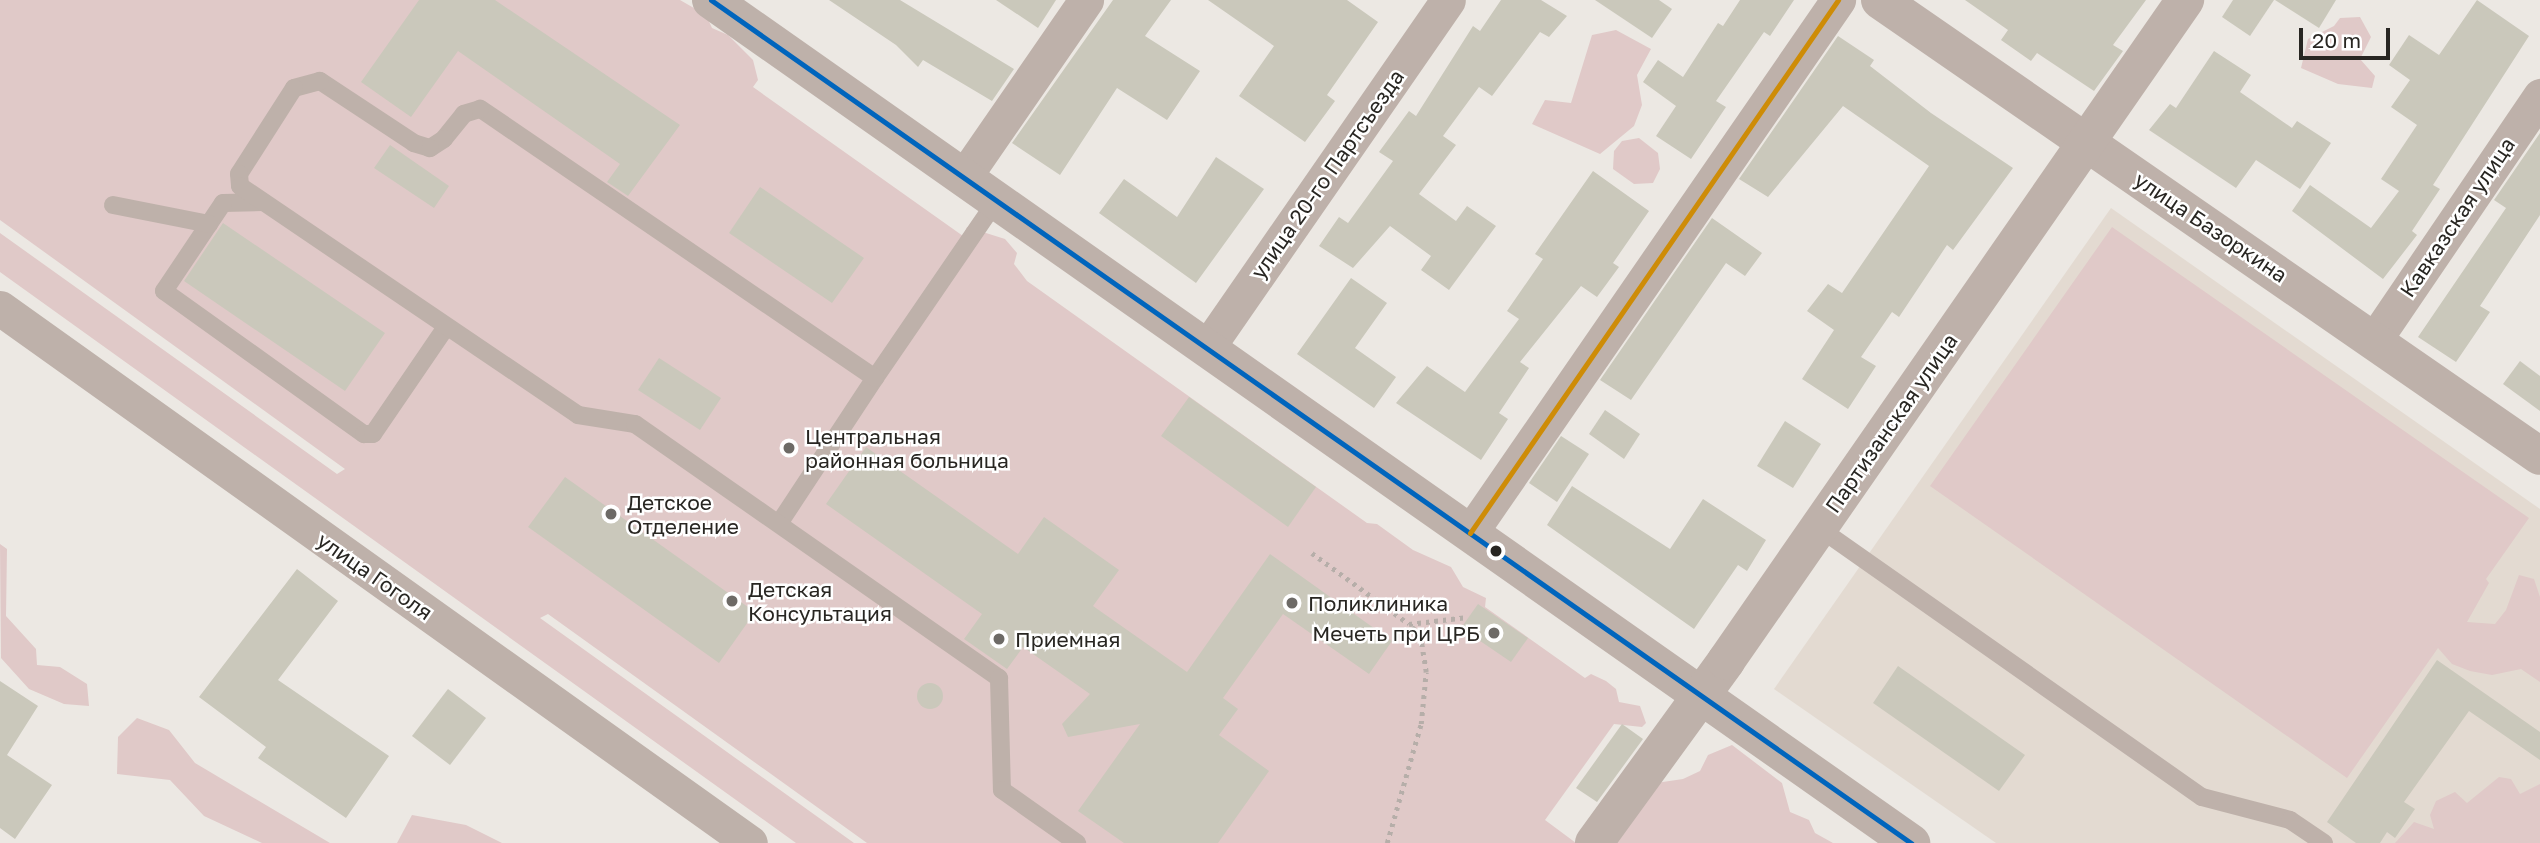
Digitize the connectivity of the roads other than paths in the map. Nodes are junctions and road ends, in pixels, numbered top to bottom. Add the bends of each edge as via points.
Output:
1 (711, 0) edge
2 (1086, 0) edge
3 (1448, 0) edge
4 (1838, 0) edge
5 (1880, 0) edge
6 (2185, 0) edge
7 (2540, 96) edge
8 (2086, 142) junction
9 (964, 177) junction
10 (997, 200) junction
11 (262, 202) junction
12 (113, 205) dead end
13 (209, 224) junction
14 (0, 308) edge
15 (446, 327) junction
16 (2375, 339) junction
17 (1207, 348) junction
18 (875, 377) junction
19 (2540, 456) edge
20 (780, 522) junction
21 (1819, 528) junction
22 (1470, 533) junction
23 (1701, 696) junction
24 (750, 843) edge
25 (1077, 843) edge
26 (1594, 843) edge
27 (1911, 843) edge
28 (2324, 843) edge

1 - 9 street
2 - 9 street
3 - 17 street, улица 20-го Партсъезда
4 - 22 street
5 - 8 street, улица Базоркина
6 - 8 street, Партизанская улица
7 - 16 street, Кавказская улица
8 - 16 street, улица Базоркина
8 - 21 street, Партизанская улица
9 - 10 street
10 - 17 street
10 - 18 lane
11 - 13 lane via 224,202
11 - 15 lane
11 - 18 lane via 240,186 237,177 294,88 307,81 320,81 421,147 438,145 464,114 480,108
12 - 13 lane
13 - 15 lane via 165,288 167,295 369,437
14 - 24 street, улица Гоголя
15 - 20 lane via 578,415 635,424
16 - 19 street, улица Базоркина
17 - 22 street
18 - 20 lane
20 - 25 lane via 999,678 1002,790
21 - 23 street, Партизанская улица
21 - 28 lane via 2202,797 2290,820
22 - 23 street
23 - 26 street, Партизанская улица
23 - 27 street

